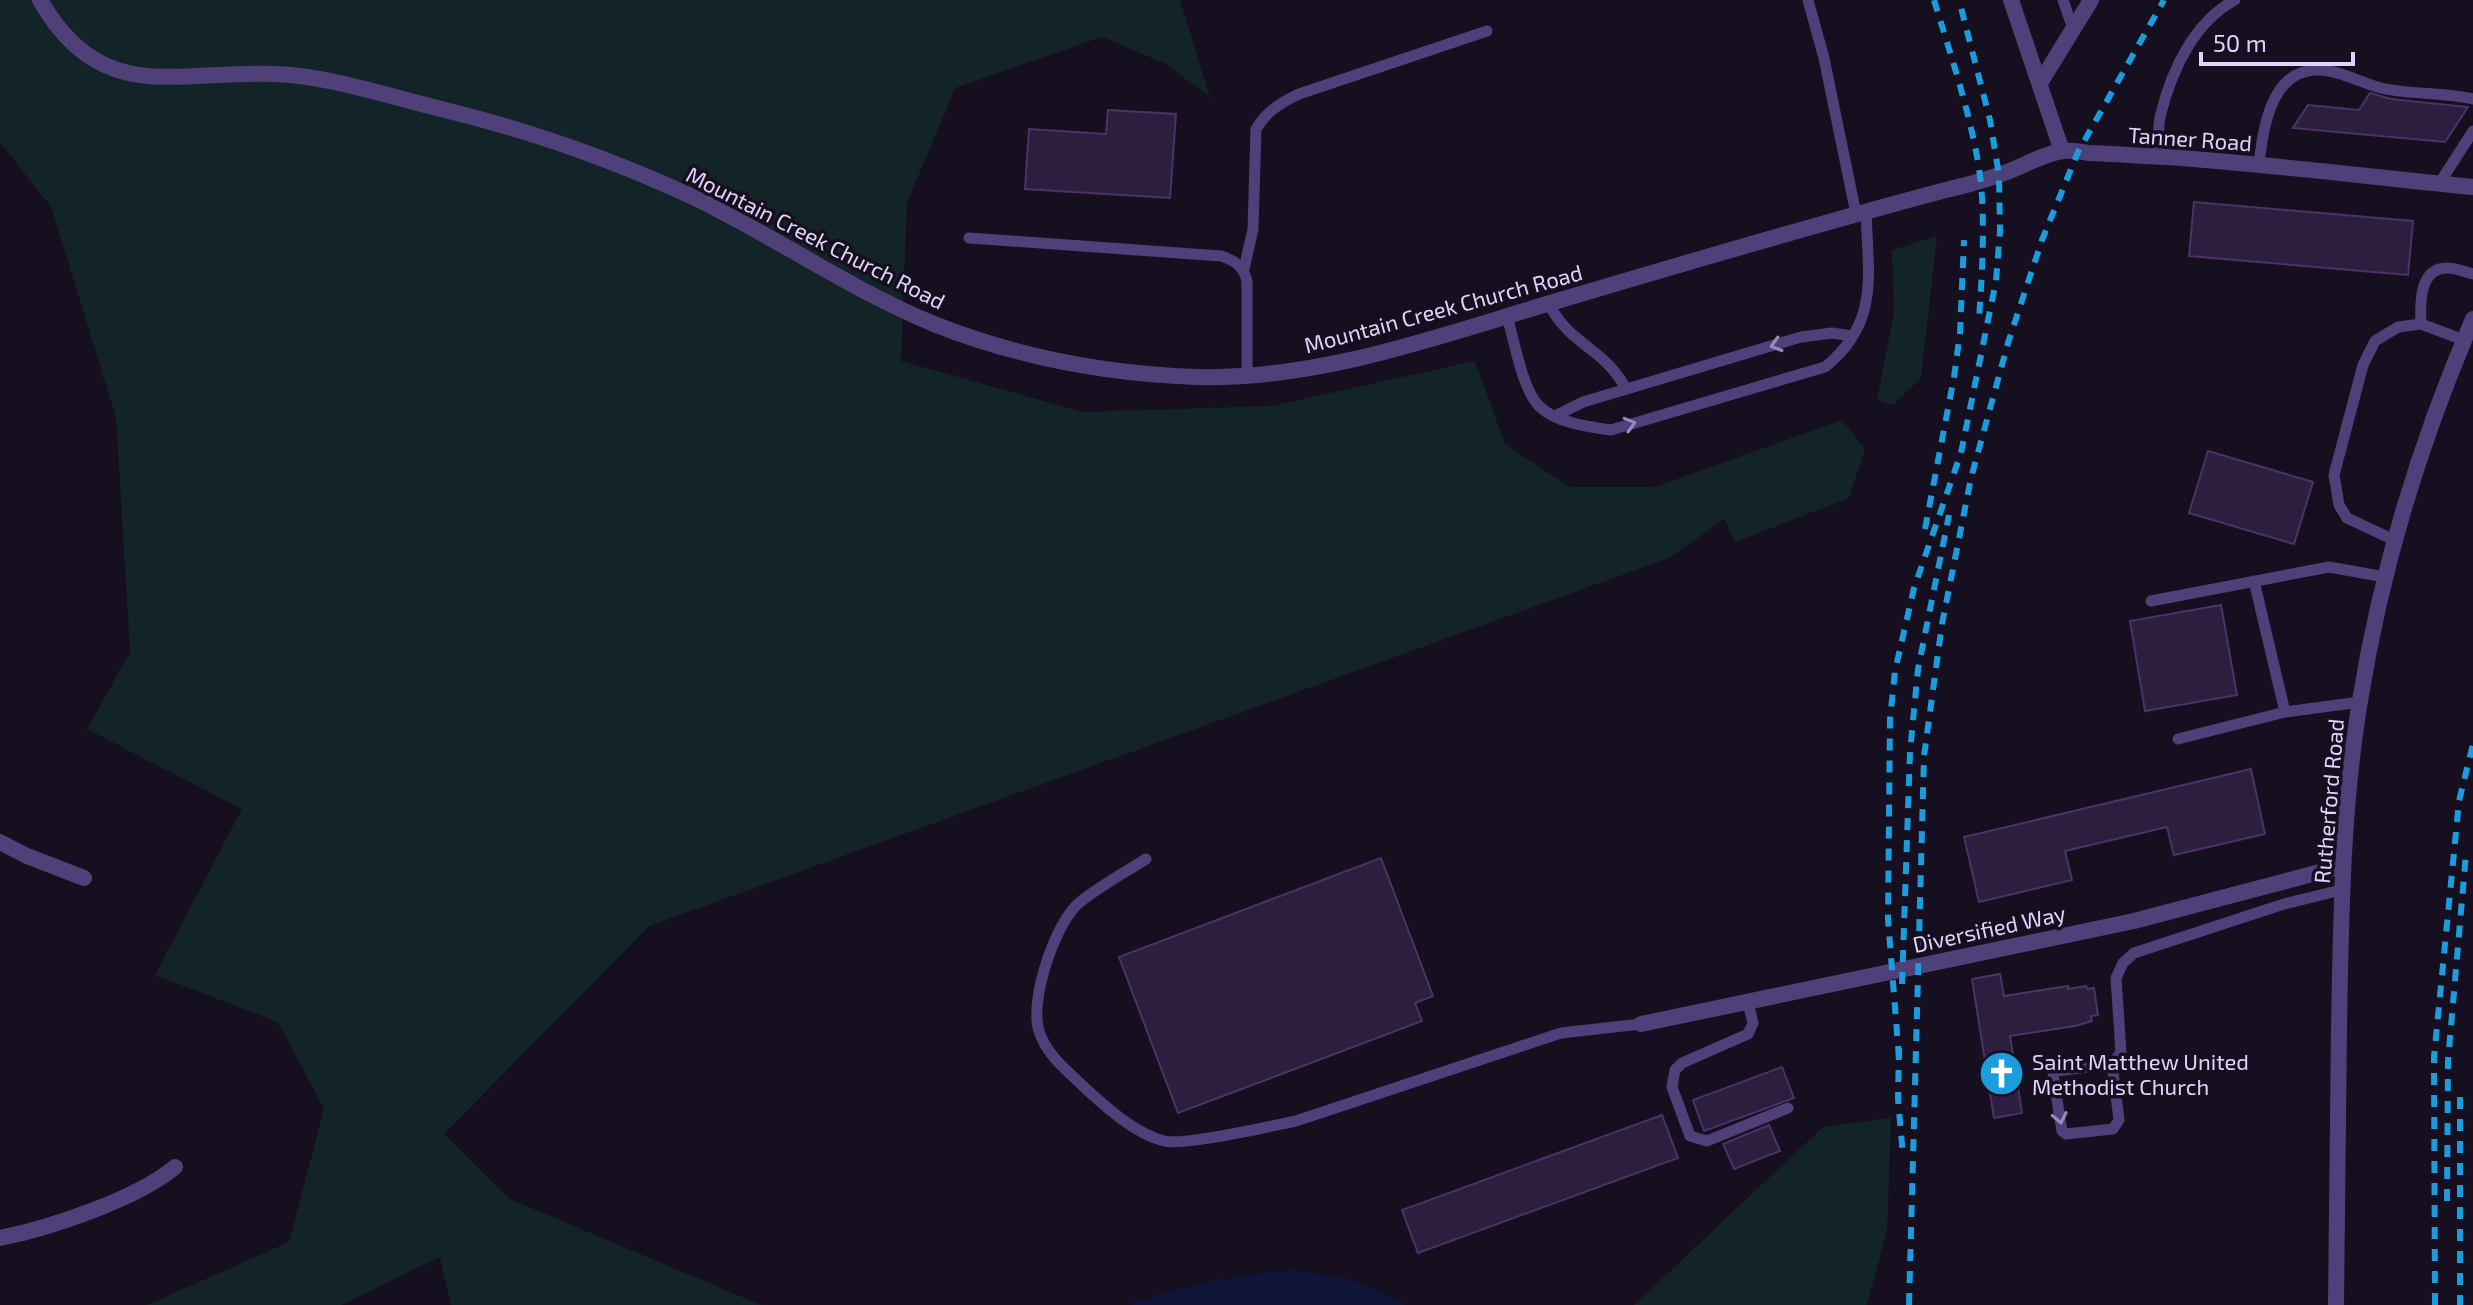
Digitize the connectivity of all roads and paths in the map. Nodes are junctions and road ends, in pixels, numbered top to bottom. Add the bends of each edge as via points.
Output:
1 (40, 0) edge
2 (1808, 0) edge
3 (2011, 0) edge
4 (2063, 0) edge
5 (2091, 0) edge
6 (2235, 0) edge
7 (2073, 29) junction
8 (1487, 31) dead end
9 (2040, 83) junction
10 (2473, 99) edge
11 (2473, 131) edge
12 (2062, 151) junction
13 (2158, 157) junction
14 (2259, 165) junction
15 (2439, 184) junction
16 (2473, 187) edge
17 (1861, 213) junction
18 (969, 238) dead end
19 (1244, 269) junction
20 (2473, 274) edge
21 (1549, 304) junction
22 (1507, 316) junction
23 (2473, 319) edge
24 (2421, 324) junction
25 (1852, 336) junction
26 (2464, 340) junction
27 (1247, 376) junction
28 (1626, 389) junction
29 (1555, 416) junction
30 (2394, 540) junction
31 (2385, 577) junction
32 (2254, 581) junction
33 (2151, 601) dead end
34 (2360, 702) junction
35 (2285, 712) junction
36 (2178, 739) dead end
37 (0, 842) edge
38 (1146, 859) dead end
39 (2343, 866) junction
40 (84, 878) dead end
41 (2341, 890) junction
42 (1748, 1003) junction
43 (1641, 1024) joint
44 (2112, 1064) junction
45 (1788, 1108) dead end
46 (175, 1167) dead end
47 (0, 1238) edge
48 (2336, 1305) edge

1 - 27 street, Mountain Creek Church Road via 72,43 116,71 150,77 259,73 312,78 450,111 619,165 729,215 890,303 988,344 1137,373
2 - 17 lane
3 - 9 street
4 - 7 lane
5 - 7 street
6 - 13 lane via 2199,30 2181,58 2160,115
7 - 9 street
8 - 19 lane via 1299,94 1264,115 1256,129 1253,229
9 - 12 street
10 - 14 lane via 2386,89 2330,71 2298,73 2271,103
11 - 15 lane
12 - 13 street, Tanner Road
12 - 17 street, Mountain Creek Church Road via 1981,181
13 - 14 street, Tanner Road
14 - 15 street, Tanner Road
15 - 16 street, Tanner Road
17 - 21 street, Mountain Creek Church Road
17 - 25 lane via 1868,294
18 - 19 lane via 1221,256
19 - 27 lane
20 - 24 lane via 2448,268 2427,278
21 - 22 street, Mountain Creek Church Road
21 - 28 lane via 1561,326 1616,369
22 - 27 street, Mountain Creek Church Road via 1326,366
22 - 29 lane via 1530,392
23 - 26 street, Rutherford Road
24 - 26 lane
24 - 30 lane via 2398,327 2375,341 2363,365 2334,475 2347,518
25 -> 28 lane via 1801,337
29 -> 25 lane via 1611,430 1825,367
26 - 30 street, Rutherford Road
28 - 29 lane
30 - 31 street, Rutherford Road
31 - 32 lane via 2329,567
31 - 34 street, Rutherford Road
32 - 33 lane
32 - 35 lane
34 - 35 lane
34 - 39 street, Rutherford Road
35 - 36 lane
37 - 40 street
38 - 43 lane via 1077,904 1060,930 1045,965 1038,1030 1052,1057 1119,1118 1165,1142 1296,1121 1561,1033
39 - 41 street, Rutherford Road
39 - 42 street, Diversified Way via 2134,921
41 - 44 lane via 2134,953 2116,978 2121,1052
41 - 48 street, Rutherford Road
42 - 43 street, Diversified Way
42 - 45 lane via 1753,1023 1748,1034 1675,1070 1672,1087 1687,1131 1707,1141
44 -> 44 lane via 2053,1075 2066,1134 2117,1125
46 - 47 street via 158,1181 70,1219

